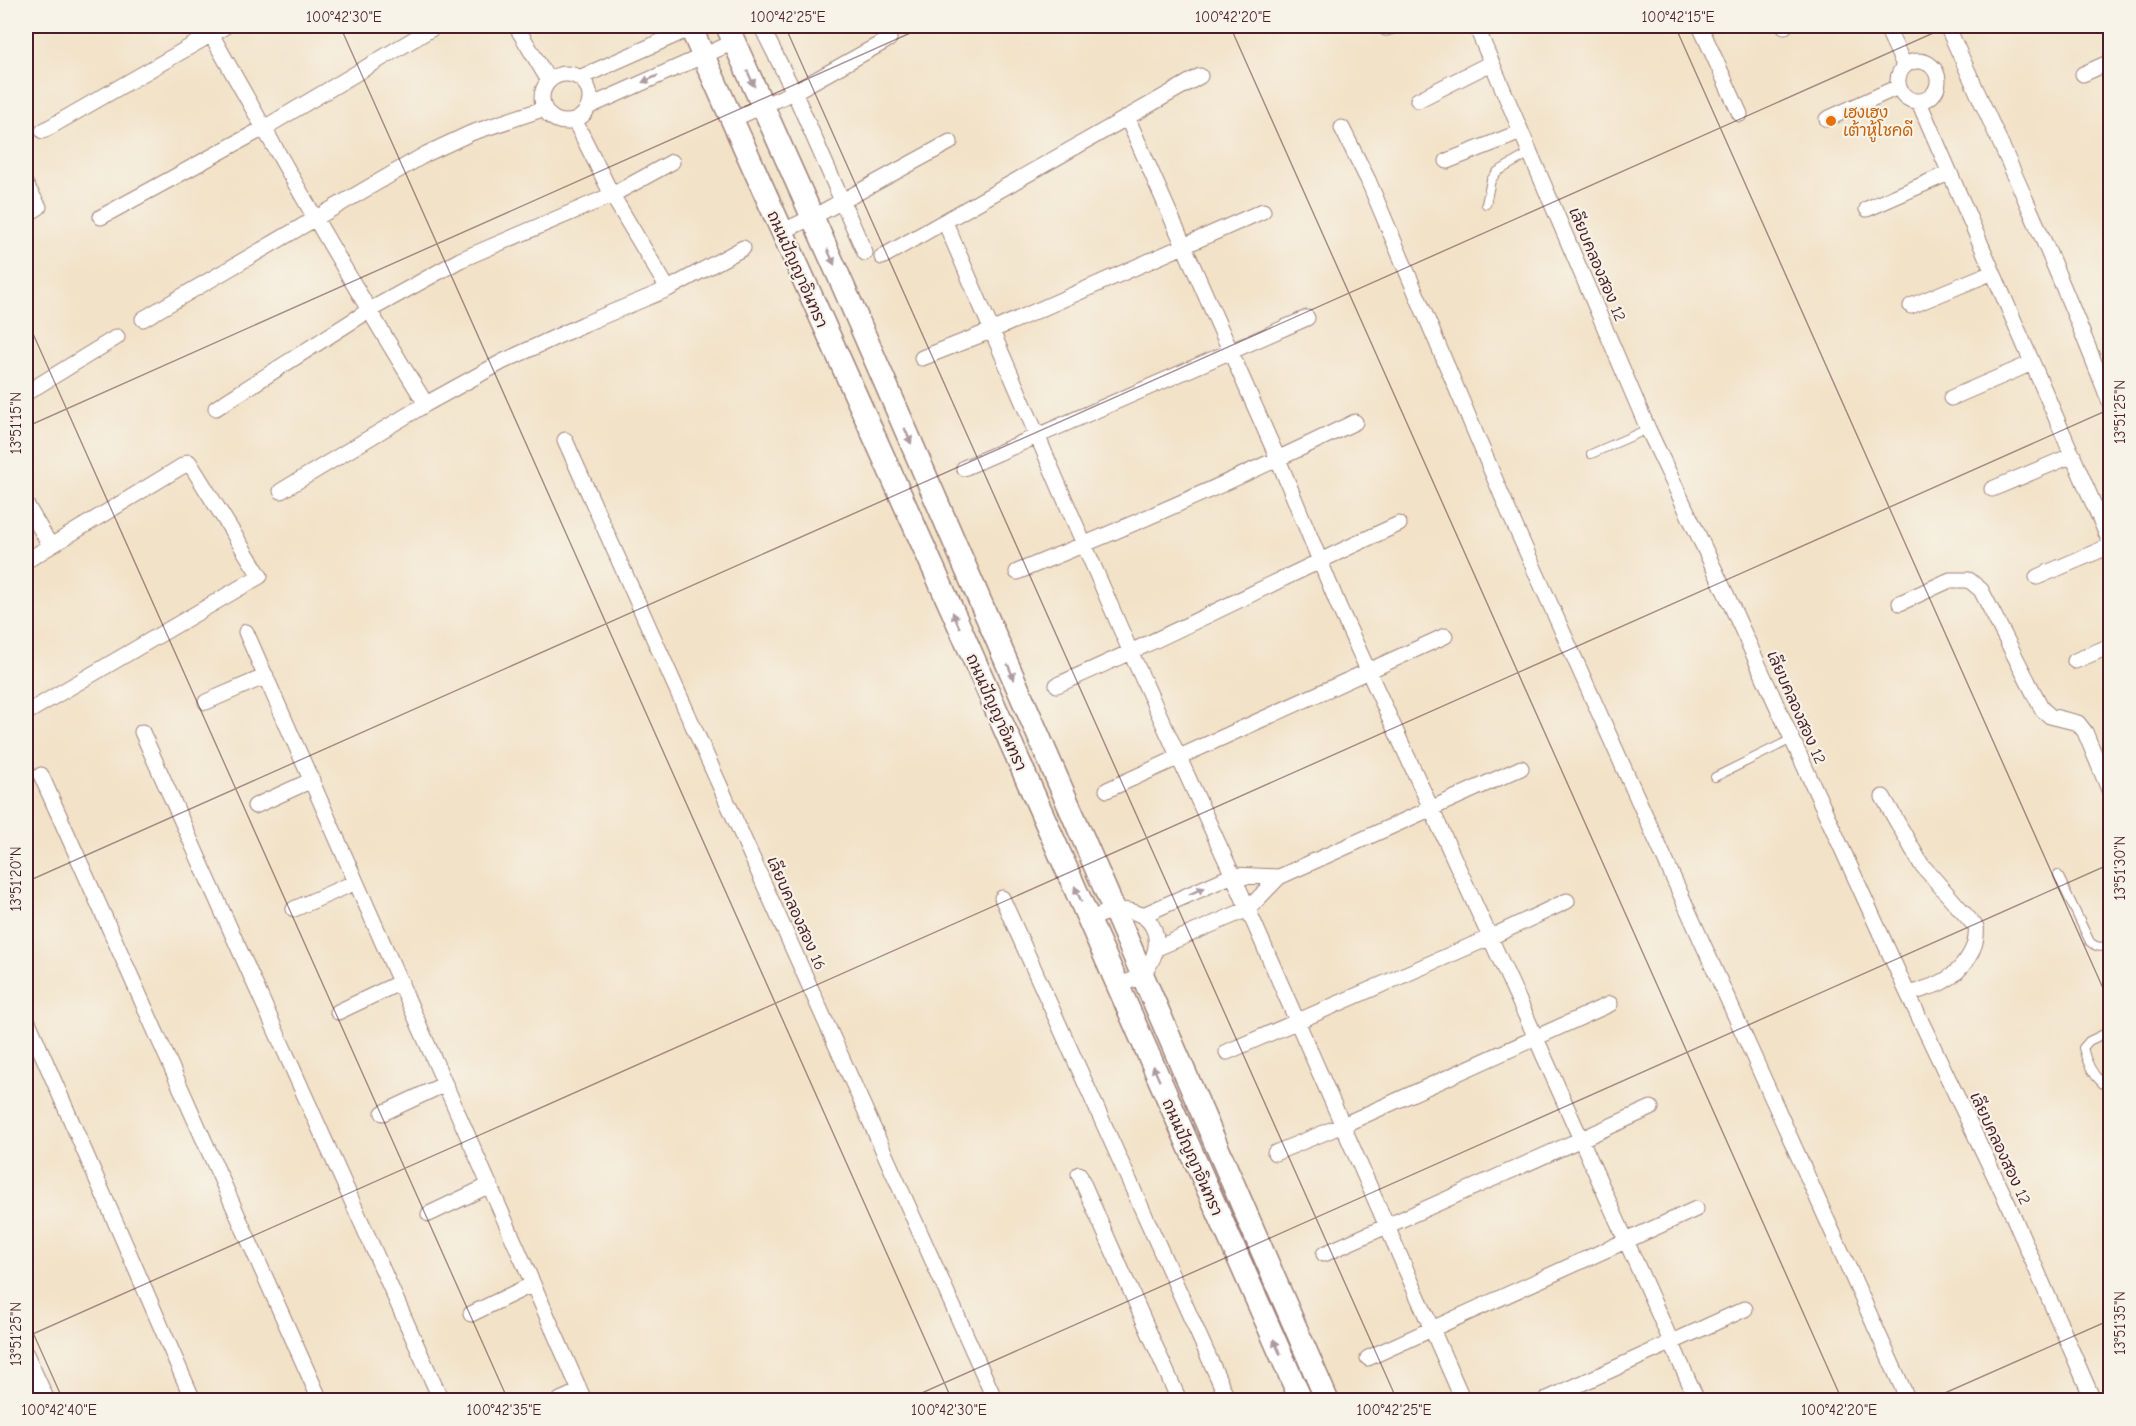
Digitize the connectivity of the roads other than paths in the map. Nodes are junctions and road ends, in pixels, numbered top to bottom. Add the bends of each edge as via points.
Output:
1 (226, 26) edge
2 (436, 26) edge
3 (516, 26) edge
4 (692, 26) edge
5 (761, 26) edge
6 (1700, 26) edge
7 (1886, 26) edge
8 (1947, 26) edge
9 (1480, 27) edge
10 (211, 34) junction
11 (730, 34) edge
12 (889, 39) dead end
13 (704, 56) junction
14 (2110, 62) edge
15 (1491, 63) junction
16 (1904, 65) junction
17 (2083, 74) dead end
18 (1200, 76) dead end
19 (579, 78) junction
20 (549, 81) junction
21 (1898, 87) junction
22 (794, 92) junction
23 (1418, 100) dead end
24 (1919, 102) junction
25 (764, 106) junction
26 (588, 107) junction
27 (543, 109) junction
28 (1740, 114) dead end
29 (1127, 117) junction
30 (1827, 119) dead end
31 (731, 120) junction
32 (575, 121) junction
33 (264, 128) junction
34 (1342, 128) dead end
35 (43, 130) dead end
36 (1521, 132) junction
37 (950, 142) dead end
38 (1530, 153) junction
39 (1447, 161) dead end
40 (672, 162) dead end
41 (1949, 173) junction
42 (26, 185) edge
43 (612, 195) junction
44 (841, 202) junction
45 (1486, 204) dead end
46 (1867, 209) dead end
47 (1263, 211) dead end
48 (26, 215) edge
49 (101, 217) dead end
50 (813, 217) junction
51 (315, 219) junction
52 (945, 222) junction
53 (781, 231) junction
54 (1185, 246) junction
55 (743, 248) dead end
56 (865, 253) dead end
57 (882, 257) dead end
58 (1993, 272) junction
59 (668, 289) junction
60 (1911, 306) dead end
61 (368, 311) junction
62 (1307, 318) dead end
63 (143, 319) dead end
64 (993, 330) junction
65 (117, 337) dead end
66 (1230, 352) junction
67 (922, 358) dead end
68 (2032, 363) junction
69 (26, 393) edge
70 (1951, 398) dead end
71 (426, 404) junction
72 (2110, 404) edge
73 (216, 408) dead end
74 (1355, 422) dead end
75 (1648, 429) junction
76 (1038, 435) junction
77 (565, 441) dead end
78 (1591, 454) dead end
79 (2073, 455) junction
80 (1278, 459) junction
81 (964, 468) dead end
82 (1992, 489) dead end
83 (281, 491) dead end
84 (26, 504) edge
85 (1399, 524) dead end
86 (2110, 544) edge
87 (50, 545) junction
88 (1085, 545) junction
89 (1320, 560) junction
90 (26, 561) edge
91 (1017, 572) dead end
92 (2037, 578) dead end
93 (1900, 603) dead end
94 (246, 632) dead end
95 (1445, 636) dead end
96 (2110, 646) edge
97 (1131, 653) junction
98 (2075, 661) dead end
99 (1369, 671) junction
100 (266, 675) junction
101 (1057, 685) dead end
102 (206, 702) dead end
103 (26, 713) edge
104 (142, 732) dead end
105 (1792, 739) junction
106 (1179, 758) junction
107 (1521, 768) dead end
108 (41, 775) dead end
109 (1715, 777) dead end
110 (312, 780) junction
111 (1107, 790) dead end
112 (2110, 792) edge
113 (1883, 797) dead end
114 (255, 806) dead end
115 (1432, 807) junction
116 (1233, 875) junction
117 (2058, 875) dead end
118 (1279, 877) junction
119 (356, 882) junction
120 (1002, 898) dead end
121 (1567, 901) dead end
122 (294, 909) dead end
123 (1248, 909) junction
124 (1114, 910) junction
125 (1143, 915) junction
126 (1089, 920) junction
127 (1491, 937) junction
128 (2110, 944) edge
129 (1157, 948) junction
130 (1142, 975) junction
131 (400, 982) junction
132 (1118, 985) junction
133 (1908, 994) junction
134 (1610, 1004) dead end
135 (338, 1012) dead end
136 (26, 1017) edge
137 (1298, 1021) junction
138 (2110, 1031) edge
139 (1536, 1037) junction
140 (1227, 1052) dead end
141 (445, 1084) junction
142 (2110, 1085) edge
143 (1651, 1107) dead end
144 (383, 1113) dead end
145 (1342, 1125) junction
146 (1581, 1139) junction
147 (1275, 1153) dead end
148 (1079, 1174) dead end
149 (490, 1185) junction
150 (1696, 1209) dead end
151 (429, 1215) dead end
152 (1387, 1226) junction
153 (1627, 1242) junction
154 (1324, 1254) dead end
155 (533, 1284) junction
156 (1745, 1309) dead end
157 (471, 1314) dead end
158 (1432, 1330) junction
159 (1671, 1342) junction
160 (26, 1354) edge
161 (1368, 1358) dead end
162 (582, 1396) edge
163 (46, 1401) edge
164 (194, 1401) edge
165 (320, 1401) edge
166 (441, 1401) edge
167 (560, 1401) edge
168 (995, 1401) edge
169 (1179, 1401) edge
170 (1228, 1401) edge
171 (1301, 1401) edge
172 (1327, 1401) edge
173 (1463, 1401) edge
174 (1545, 1401) edge
175 (1697, 1401) edge
176 (1908, 1401) edge
177 (2093, 1401) edge

1 - 10 street
2 - 33 street
3 - 20 street
4 - 13 street, ถนนปัญญาอินทรา
4 - 19 street
5 - 22 street
6 - 28 street
7 - 16 street
8 - 72 street via 2085,337
9 - 15 street, เลียบคลองสอง 12
10 - 33 street
10 - 35 street
11 - 13 street
11 -> 25 street, ถนนปัญญาอินทรา
12 - 22 street
13 -> 26 street
13 - 31 street, ถนนปัญญาอินทรา
14 - 17 street
15 - 23 street
15 - 36 street, เลียบคลองสอง 12
16 - 21 street via 1898,75
16 - 24 street via 1916,60 1929,63 1937,73 1938,86 1931,97
18 - 29 street
19 - 20 street via 563,74
19 - 26 street via 589,91
20 - 27 street via 542,94
21 - 24 street via 1902,95
21 - 30 street
22 - 25 street
22 - 44 street
24 - 41 street
25 - 31 street
25 - 50 street, ถนนปัญญาอินทรา
26 - 32 street
27 - 32 street via 551,118
27 - 51 street via 471,133 426,154
29 - 52 street
29 - 54 street
31 - 53 street, ถนนปัญญาอินทรา
32 - 43 street
33 - 49 street
33 - 51 street
34 - 176 street via 1516,527
36 - 38 street, เลียบคลองสอง 12
36 - 39 street
37 - 44 street
38 - 45 lane via 1497,172 1491,180
38 - 75 street, เลียบคลองสอง 12
40 - 43 street
41 - 46 street
41 - 58 street
42 - 48 street via 39,207
43 - 59 street
43 - 61 street via 481,250
44 - 50 street
44 - 56 street
47 - 54 street
50 - 53 street
50 -> 124 street, ถนนปัญญาอินทรา
51 - 61 street
51 - 63 street
52 - 57 street
52 - 64 street
126 -> 53 street, ถนนปัญญาอินทรา
54 - 64 street
54 - 66 street
55 - 59 street
58 - 60 street
58 - 68 street
59 - 71 street via 502,362
61 - 71 street
61 - 73 street
62 - 66 street
64 - 67 street
64 - 76 street
65 - 69 street
66 - 76 street
66 - 80 street
68 - 70 street
68 - 79 street
71 - 83 street
74 - 80 street
75 - 78 lane
75 - 105 street, เลียบคลองสอง 12
76 - 81 street
76 - 88 street
77 - 168 street, เลียบคลองสอง 16
79 - 82 street
79 - 86 street
80 - 88 street
80 - 89 street
84 - 87 street
85 - 89 street
86 - 92 street
87 - 90 street
87 - 103 street via 189,462 260,576
88 - 91 street
88 - 97 street
89 - 97 street
89 - 99 street
93 - 112 street via 1950,580 1969,580 1981,590 2042,709 2050,717 2078,723
94 - 100 street
95 - 99 street
96 - 98 street
97 - 101 street
97 - 106 street
99 - 106 street
99 - 115 street
100 - 102 street
100 - 110 street
104 - 166 street
105 - 109 lane
105 - 133 street, เลียบคลองสอง 12
106 - 111 street
106 - 116 street
107 - 115 street
108 - 165 street
110 - 114 street
110 - 119 street
113 - 133 street via 1921,864 1976,927 1978,939 1961,968 1944,982
115 - 118 street
115 - 127 street
116 - 118 street
116 - 123 street
125 -> 116 street
117 - 128 lane via 2090,942 2103,948
118 - 123 street
119 - 122 street
119 - 131 street
120 - 170 street
121 - 127 street
123 - 129 street
123 - 137 street
124 - 125 street
124 - 126 street
124 - 130 street, ถนนปัญญาอินทรา
125 - 129 street via 1155,930
126 - 132 street, ถนนปัญญาอินทรา
127 - 137 street
127 - 139 street
129 - 130 street
130 - 132 street
130 - 172 street, ถนนปัญญาอินทรา
131 - 135 street
131 - 141 street
171 -> 132 street, ถนนปัญญาอินทรา
133 - 177 street, เลียบคลองสอง 12 via 2008,1204
134 - 139 street
136 - 164 street
137 - 140 street
137 - 145 street
138 - 142 lane via 2083,1048 2096,1078
139 - 145 street
139 - 146 street
141 - 144 street
141 - 149 street
143 - 146 street
145 - 147 street
145 - 152 street
146 - 152 street
146 - 153 street
148 - 169 street
149 - 151 street
149 - 155 street
150 - 153 street
152 - 154 street
152 - 158 street
153 - 158 street
153 - 159 street
155 - 157 street
155 - 162 street
156 - 159 street
158 - 161 street
158 - 173 street
159 - 174 street
159 - 175 street
160 - 163 street
162 - 167 street

